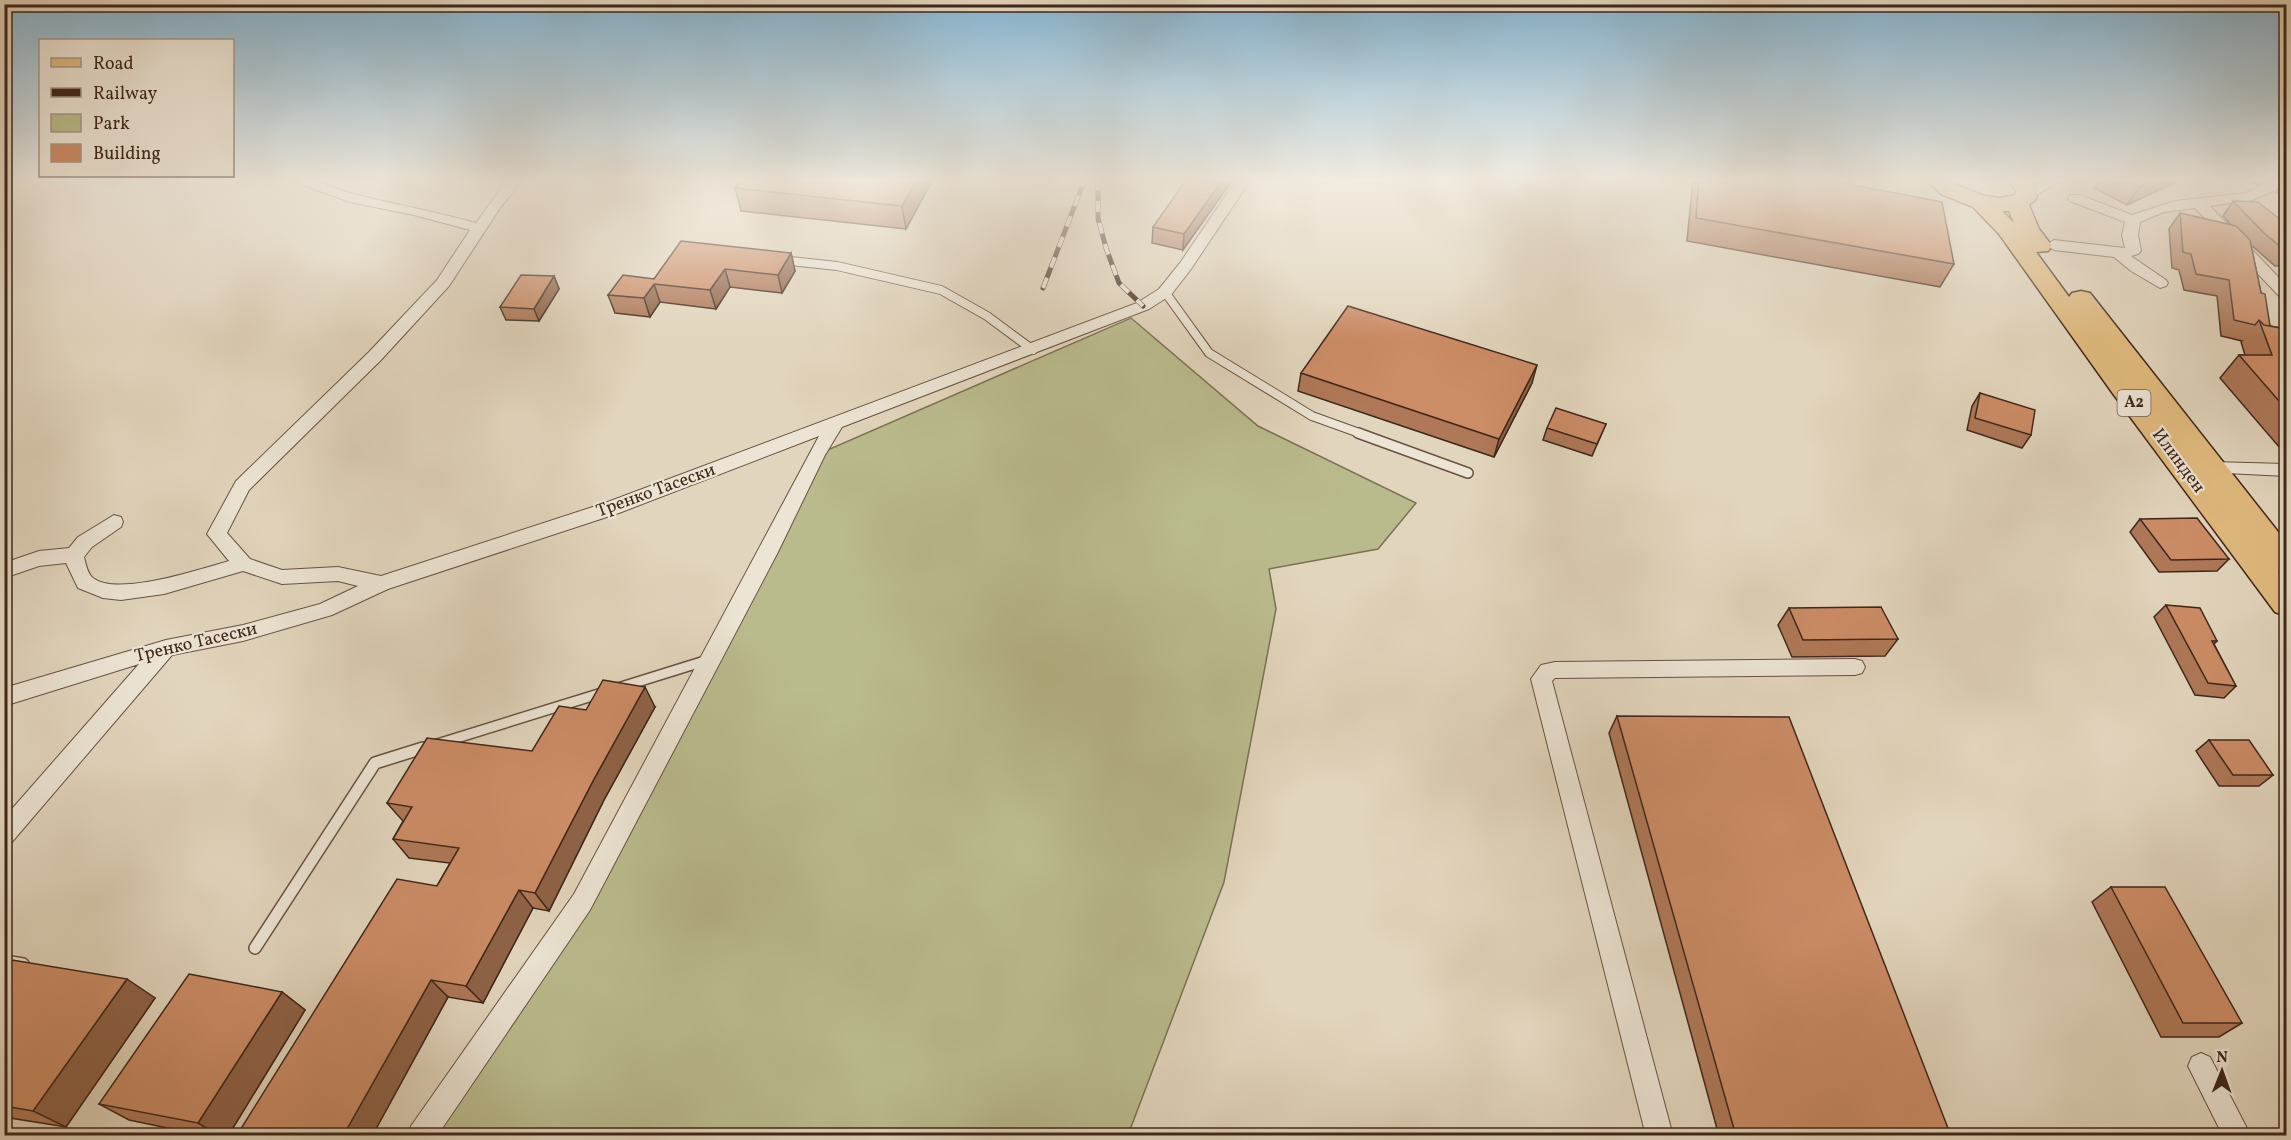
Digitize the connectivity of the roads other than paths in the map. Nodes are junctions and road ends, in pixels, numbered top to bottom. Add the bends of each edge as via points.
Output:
1 (476, 232) edge
2 (1209, 232) edge
3 (2009, 232) edge
4 (2030, 232) edge
5 (2131, 232) edge
6 (2227, 232) edge
7 (2054, 245) dead end
8 (2119, 253) junction
9 (770, 258) edge
10 (2160, 283) dead end
11 (1165, 292) junction
12 (2286, 294) edge
13 (1033, 350) junction
14 (835, 424) junction
15 (2212, 468) junction
16 (2286, 470) edge
17 (1468, 473) dead end
18 (114, 522) dead end
19 (74, 556) junction
20 (243, 564) junction
21 (2286, 564) edge
22 (4, 571) edge
23 (381, 584) junction
24 (2286, 604) edge
25 (166, 648) junction
26 (710, 660) junction
27 (1855, 668) dead end
28 (4, 697) edge
29 (4, 835) edge
30 (255, 948) dead end
31 (4, 961) edge
32 (16, 980) edge
33 (2201, 1066) dead end
34 (421, 1136) edge
35 (1660, 1136) edge
36 (2238, 1136) edge

1 - 20 street via 443,283 375,356 242,486 218,534
2 - 11 street, Тренко Тасески
3 - 24 main road, Илинден / A2
4 - 15 main road, Илинден / A2
5 - 8 street via 2133,251
6 - 12 street
7 - 8 street
8 - 10 street
9 - 13 lane via 837,266 941,290 987,316
11 - 13 street, Тренко Тасески via 1143,306
11 - 17 lane via 1209,353 1312,416
13 - 14 street, Тренко Тасески
14 - 23 street, Тренко Тасески via 612,508
14 - 26 street
15 - 16 street
15 - 21 main road, Илинден / A2
18 - 19 street via 85,542
19 - 20 street via 86,584 105,592 167,586
19 - 22 street via 36,557
20 - 23 street via 282,577 338,574
23 - 25 street, Тренко Тасески via 325,610 243,633
25 - 28 street, Тренко Тасески
25 - 29 street
26 - 30 lane via 375,763
26 - 34 street via 582,902
27 - 35 street via 1555,670 1543,674 1541,679
31 - 32 lane via 28,965
33 - 36 street

